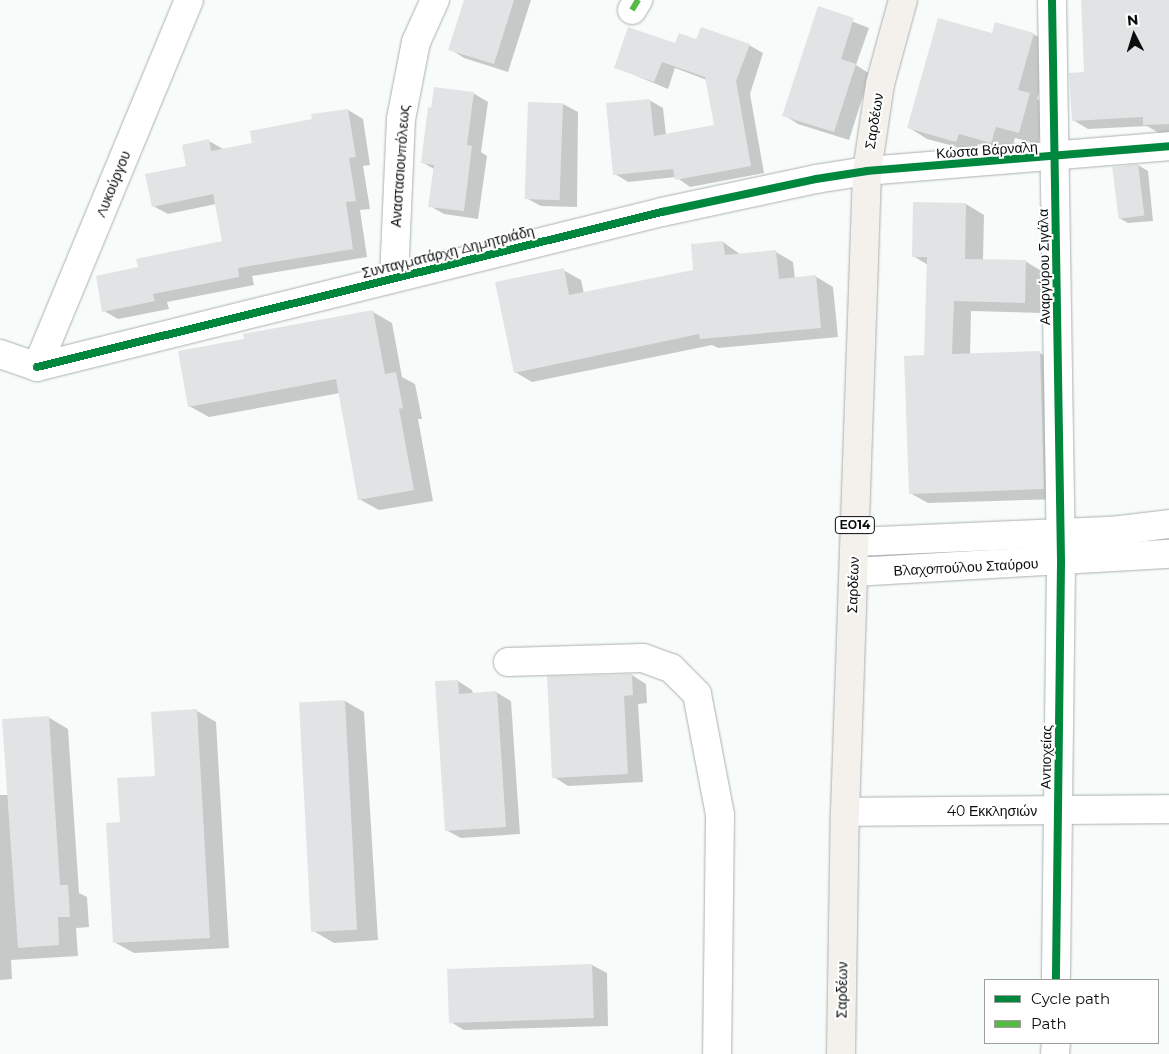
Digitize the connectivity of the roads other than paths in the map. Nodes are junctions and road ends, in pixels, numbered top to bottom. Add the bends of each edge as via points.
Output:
1 (189, 0) edge
2 (435, 0) edge
3 (903, 0) edge
4 (1052, 0) edge
5 (1169, 146) edge
6 (1055, 157) junction
7 (867, 171) junction
8 (394, 278) junction
9 (0, 354) edge
10 (37, 367) junction
11 (1169, 524) edge
12 (1061, 534) junction
13 (855, 542) junction
14 (1169, 554) edge
15 (1061, 563) junction
16 (854, 572) junction
17 (508, 662) dead end
18 (1169, 809) edge
19 (1058, 810) junction
20 (845, 812) junction
21 (1056, 979) edge
22 (718, 1054) edge
23 (841, 1054) edge

1 - 10 street, Λυκούργου
2 - 8 street, Αναστασιουπόλεως via 416,42 401,118
3 - 7 main road, Σαρδέων / ΕΟ14 via 880,84
4 - 6 street, Αναργύρου Σιγάλα
5 - 6 street, Κώστα Βάρναλη
6 - 7 street, Κώστα Βάρναλη
6 - 12 street, Αναργύρου Σιγάλα
7 - 8 street, Συνταγματάρχη Δημητριάδη via 662,212
7 - 13 main road, Σαρδέων / ΕΟ14
8 - 10 street, Συνταγματάρχη Δημητριάδη
9 - 10 street
11 - 12 street, Βλαχοπούλου Σταύρου
12 - 13 street, Βλαχοπούλου Σταύρου
12 - 15 street, Αντιοχείας
13 - 16 main road, Σαρδέων / ΕΟ14
14 - 15 street, Βλαχοπούλου Σταύρου
15 - 16 street, Βλαχοπούλου Σταύρου
15 - 19 street, Αντιοχείας
16 - 20 main road, Σαρδέων / ΕΟ14
17 - 22 street via 643,658 671,668 697,694 720,815
18 - 19 street, 40 Εκκλησιών
19 - 20 street, 40 Εκκλησιών
19 - 21 street, Αντιοχείας
20 - 23 main road, Σαρδέων / ΕΟ14

